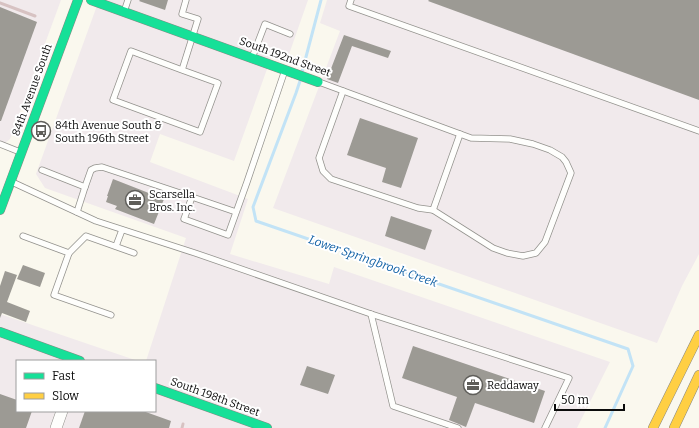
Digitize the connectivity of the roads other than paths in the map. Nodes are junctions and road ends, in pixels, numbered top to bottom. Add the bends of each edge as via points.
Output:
1 (78, 0) edge
2 (91, 0) edge
3 (128, 0) edge
4 (186, 0) edge
5 (352, 0) edge
6 (124, 12) junction
7 (290, 34) dead end
8 (192, 36) junction
9 (252, 58) junction
10 (182, 70) junction
11 (288, 71) junction
12 (318, 82) joint
13 (343, 91) junction
14 (699, 131) edge
15 (460, 134) junction
16 (0, 144) edge
17 (21, 152) junction
18 (42, 170) dead end
19 (0, 177) edge
20 (10, 181) junction
21 (85, 187) junction
22 (192, 197) junction
23 (0, 210) edge
24 (434, 210) junction
25 (76, 212) junction
26 (236, 212) junction
27 (122, 230) junction
28 (23, 236) dead end
29 (116, 246) junction
30 (134, 252) dead end
31 (69, 253) junction
32 (371, 314) junction
33 (111, 315) dead end
34 (0, 332) edge
35 (699, 335) edge
36 (77, 360) edge
37 (699, 375) edge
38 (156, 388) edge
39 (699, 393) edge
40 (62, 412) edge
41 (56, 428) edge
42 (267, 428) edge
43 (458, 428) edge
44 (546, 428) edge
45 (654, 428) edge
46 (674, 428) edge
47 (682, 428) edge

1 - 17 main road, 84th Avenue South
2 - 6 main road, South 192nd Street
3 - 6 lane
4 - 8 lane via 182,14 198,20
5 - 14 lane via 349,6
6 - 8 main road, South 192nd Street
7 - 9 lane via 265,24
8 - 9 main road, South 192nd Street
8 - 10 lane
9 - 11 main road, South 192nd Street
10 - 10 lane via 218,83 200,132 113,100 131,51
11 - 12 main road, South 192nd Street
11 - 26 lane
12 - 13 lane, South 192nd Street
13 - 15 lane, South 192nd Street
13 - 24 lane via 319,158 323,171 331,179 418,208
15 - 24 lane
15 - 24 lane, South 192nd Street via 471,138 510,139 533,144 562,157 571,173 545,242 536,253 523,256 493,248
16 - 17 lane
17 - 20 main road, 84th Avenue South
18 - 21 lane
19 - 20 main road
20 - 23 main road, 84th Avenue South
20 - 25 lane
21 - 22 lane via 91,170 102,167
21 - 25 lane
22 - 26 lane
22 - 26 lane via 184,219 228,235
25 - 27 lane
27 - 29 lane
27 - 32 lane
28 - 31 lane
29 - 30 lane
29 - 31 lane via 86,236
31 - 33 lane via 54,295
32 - 43 lane via 393,406
32 - 44 lane via 569,378
34 - 36 main road
35 - 45 main road
37 - 46 main road
38 - 42 main road, South 198th Street
39 - 47 main road
40 - 41 street

